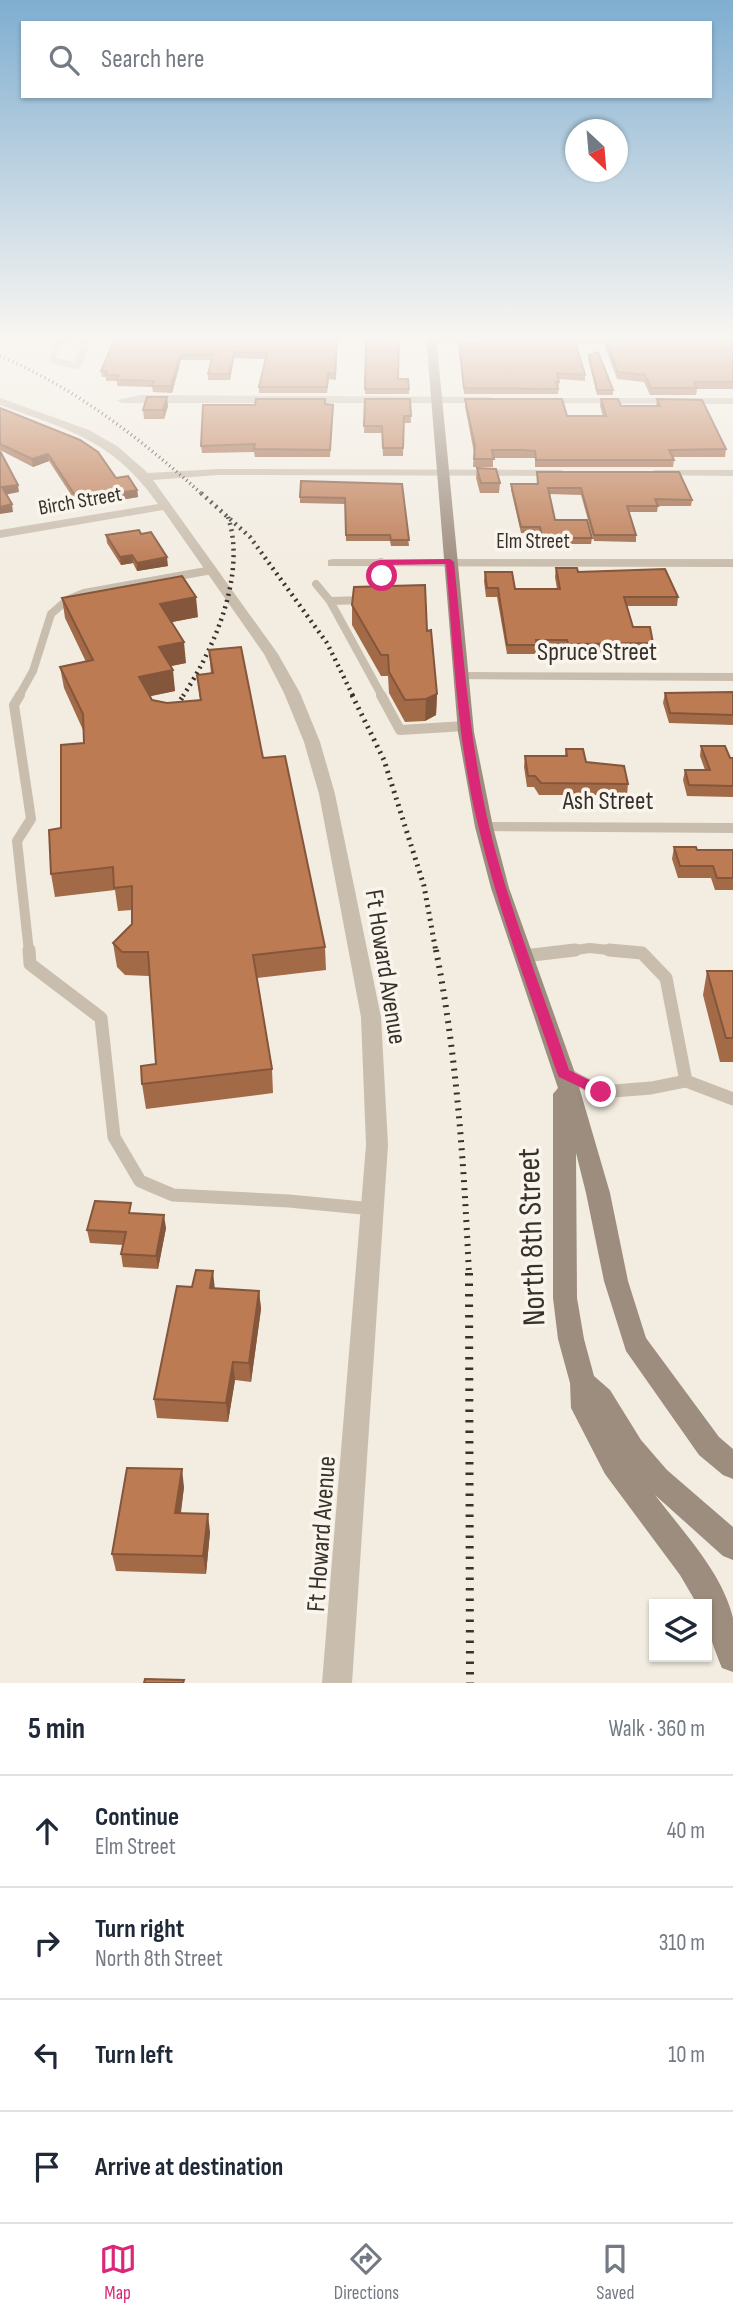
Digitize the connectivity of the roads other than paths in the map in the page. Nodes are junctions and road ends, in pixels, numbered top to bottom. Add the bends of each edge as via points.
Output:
1 (33, 414) edge
2 (437, 414) edge
3 (441, 472) junction
4 (572, 473) edge
5 (639, 473) edge
6 (733, 473) edge
7 (145, 477) junction
8 (166, 506) junction
9 (0, 534) edge
10 (381, 562) junction
11 (450, 562) junction
12 (333, 563) dead end
13 (733, 563) edge
14 (212, 570) junction
15 (316, 584) dead end
16 (330, 601) junction
17 (461, 676) junction
18 (733, 677) edge
19 (466, 726) junction
20 (484, 827) junction
21 (733, 828) edge
22 (524, 956) junction
23 (564, 1073) junction
24 (687, 1081) junction
25 (733, 1099) edge
26 (373, 1209) junction
27 (583, 1383) junction
28 (733, 1466) edge
29 (733, 1546) edge
30 (733, 1657) edge
31 (337, 1683) edge

1 - 7 street, Ft Howard Avenue via 85,432 113,448
2 - 3 main road, North 8th Street
3 - 4 street
3 - 7 street via 185,472
3 - 11 main road, North 8th Street
5 - 6 street
7 - 8 street, Ft Howard Avenue
8 - 9 street, Birch Street
8 - 14 street, Ft Howard Avenue
10 - 11 street, Elm Street
10 - 12 street, Elm Street
10 - 16 lane via 380,600
11 - 13 street, Elm Street
11 - 17 main road, North 8th Street
14 - 26 street, Ft Howard Avenue via 271,654 292,693 327,794 371,1017 377,1145
14 - 26 lane via 84,593 51,614 33,671 14,705 31,819 17,841 30,964 101,1018 114,1137 140,1181 173,1195
15 - 16 lane
16 - 19 lane via 400,730
17 - 18 street, Spruce Street
17 - 19 main road, North 8th Street
19 - 20 main road, North 8th Street
20 - 21 street, Ash Street
20 - 22 main road, North 8th Street
22 - 23 main road, North 8th Street
22 - 24 lane via 590,948 642,953 666,978
23 - 24 lane via 601,1092
23 - 27 main road, North 8th Street via 565,1298 570,1339
23 - 28 main road, North 8th Street via 635,1343 709,1446
24 - 25 lane
26 - 31 street, Ft Howard Avenue
27 - 29 main road, North 8th Street via 601,1399 631,1449 657,1479
27 - 30 main road via 584,1408 590,1420 615,1465 709,1596

